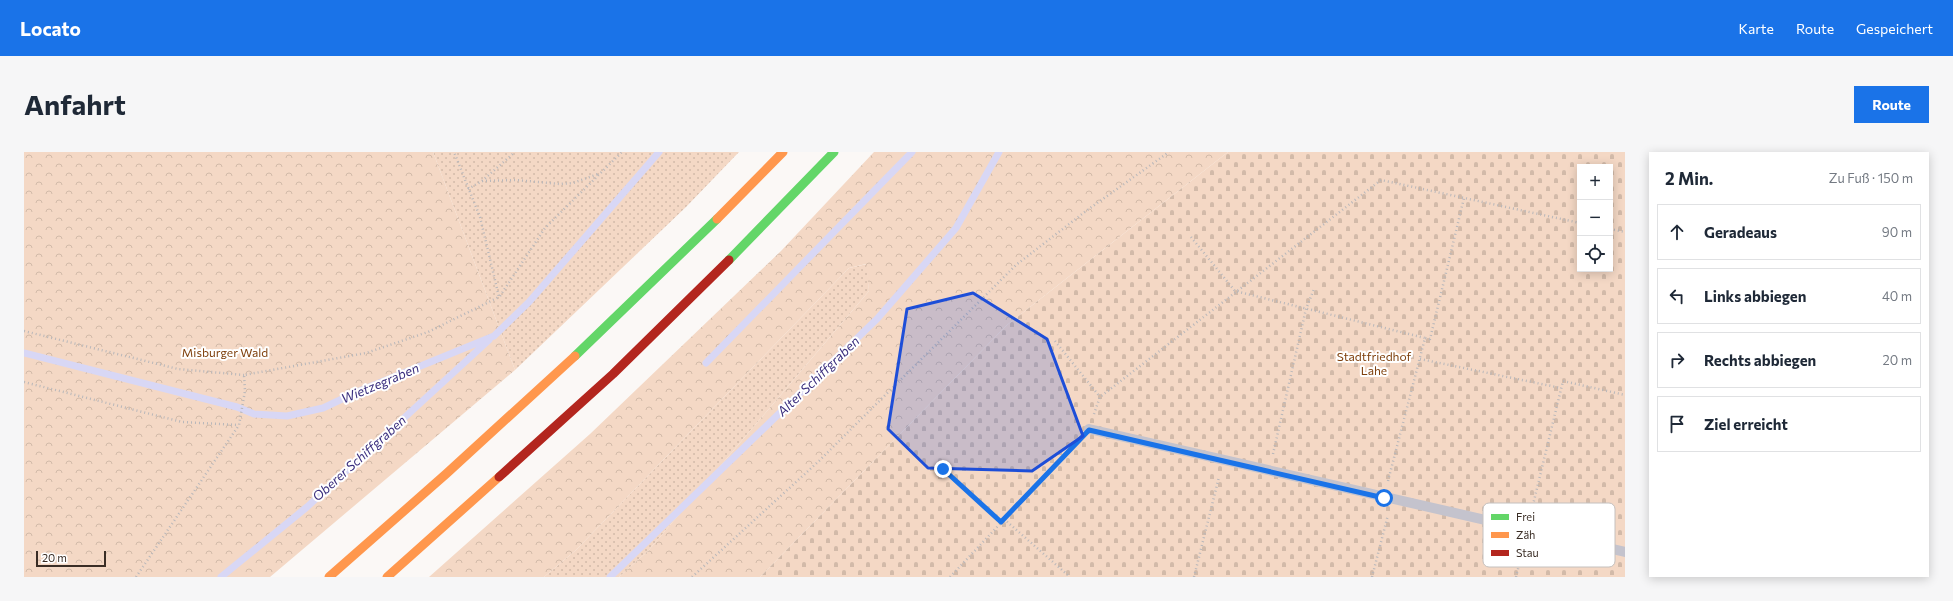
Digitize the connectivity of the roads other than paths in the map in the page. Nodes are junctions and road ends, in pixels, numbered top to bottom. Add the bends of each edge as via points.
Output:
1 (783, 152) edge
2 (834, 152) edge
3 (1089, 430) road end
4 (1483, 519) edge
5 (1615, 550) edge
6 (1625, 552) edge
7 (329, 577) edge
8 (387, 577) edge

1 - 7 highway via 707,231 617,318
2 - 8 highway via 649,340
3 - 4 lane
5 - 6 lane

